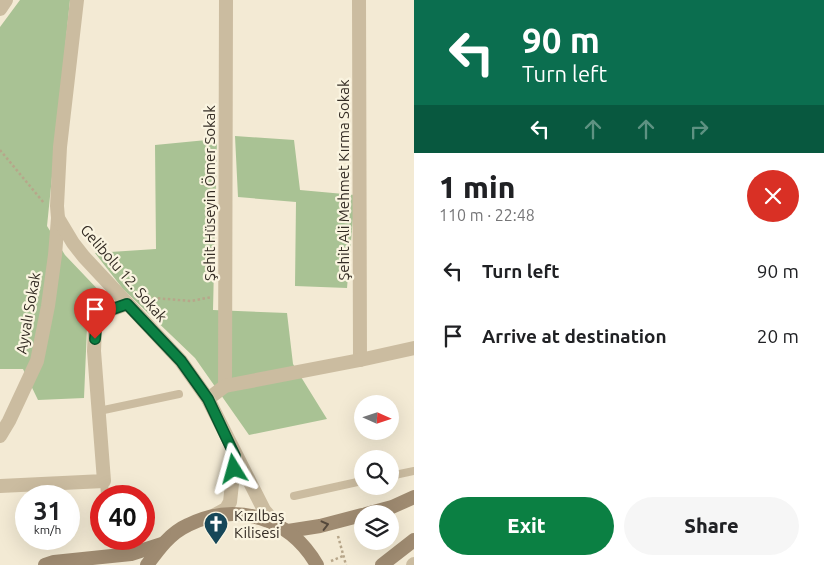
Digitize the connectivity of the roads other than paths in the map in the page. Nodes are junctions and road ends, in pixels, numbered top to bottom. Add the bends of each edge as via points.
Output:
1 (6, 0) edge
2 (77, 0) edge
3 (226, 0) edge
4 (359, 0) edge
5 (0, 9) edge
6 (58, 218) junction
7 (127, 304) junction
8 (414, 348) edge
9 (360, 360) junction
10 (225, 386) junction
11 (179, 394) dead end
12 (208, 399) junction
13 (99, 411) junction
14 (0, 436) edge
15 (235, 456) junction
16 (414, 470) edge
17 (399, 474) edge
18 (104, 481) junction
19 (354, 483) edge
20 (104, 485) edge
21 (0, 486) edge
22 (294, 496) dead end
23 (414, 497) edge
24 (396, 505) edge
25 (216, 515) junction
26 (354, 517) edge
27 (282, 527) junction
28 (414, 540) edge
29 (162, 544) junction
30 (71, 560) junction
31 (323, 564) edge
32 (45, 565) edge
33 (85, 565) edge
34 (147, 565) edge
35 (382, 565) edge

1 - 5 street
2 - 6 street via 60,147
3 - 10 street, Şehit Hüseyin Ömer Sokak
4 - 9 street, Şehit Ali Mehmet Kırma Sokak
6 - 7 street, Gelibolu 12. Sokak via 84,257
6 - 14 street, Ayvalı Sokak via 48,306 37,361
7 - 12 street, Gelibolu 12. Sokak via 181,361
7 - 13 street via 110,310 96,328 94,351
8 - 9 street
9 - 10 street
10 - 12 street
11 - 13 lane
12 - 15 street, Gelibolu 12. Sokak
13 - 18 street
15 - 25 street via 230,502
15 - 27 street, Gelibolu 12. Sokak via 264,510
16 - 17 lane
18 - 20 lane
18 - 21 street
19 - 22 lane
23 - 24 main road
25 - 27 main road via 246,514
25 - 29 main road via 187,525
27 -> 26 main road via 320,526
27 - 31 main road
28 - 35 main road
29 - 30 main road via 131,554
29 - 34 main road
30 - 32 main road
30 - 33 main road

